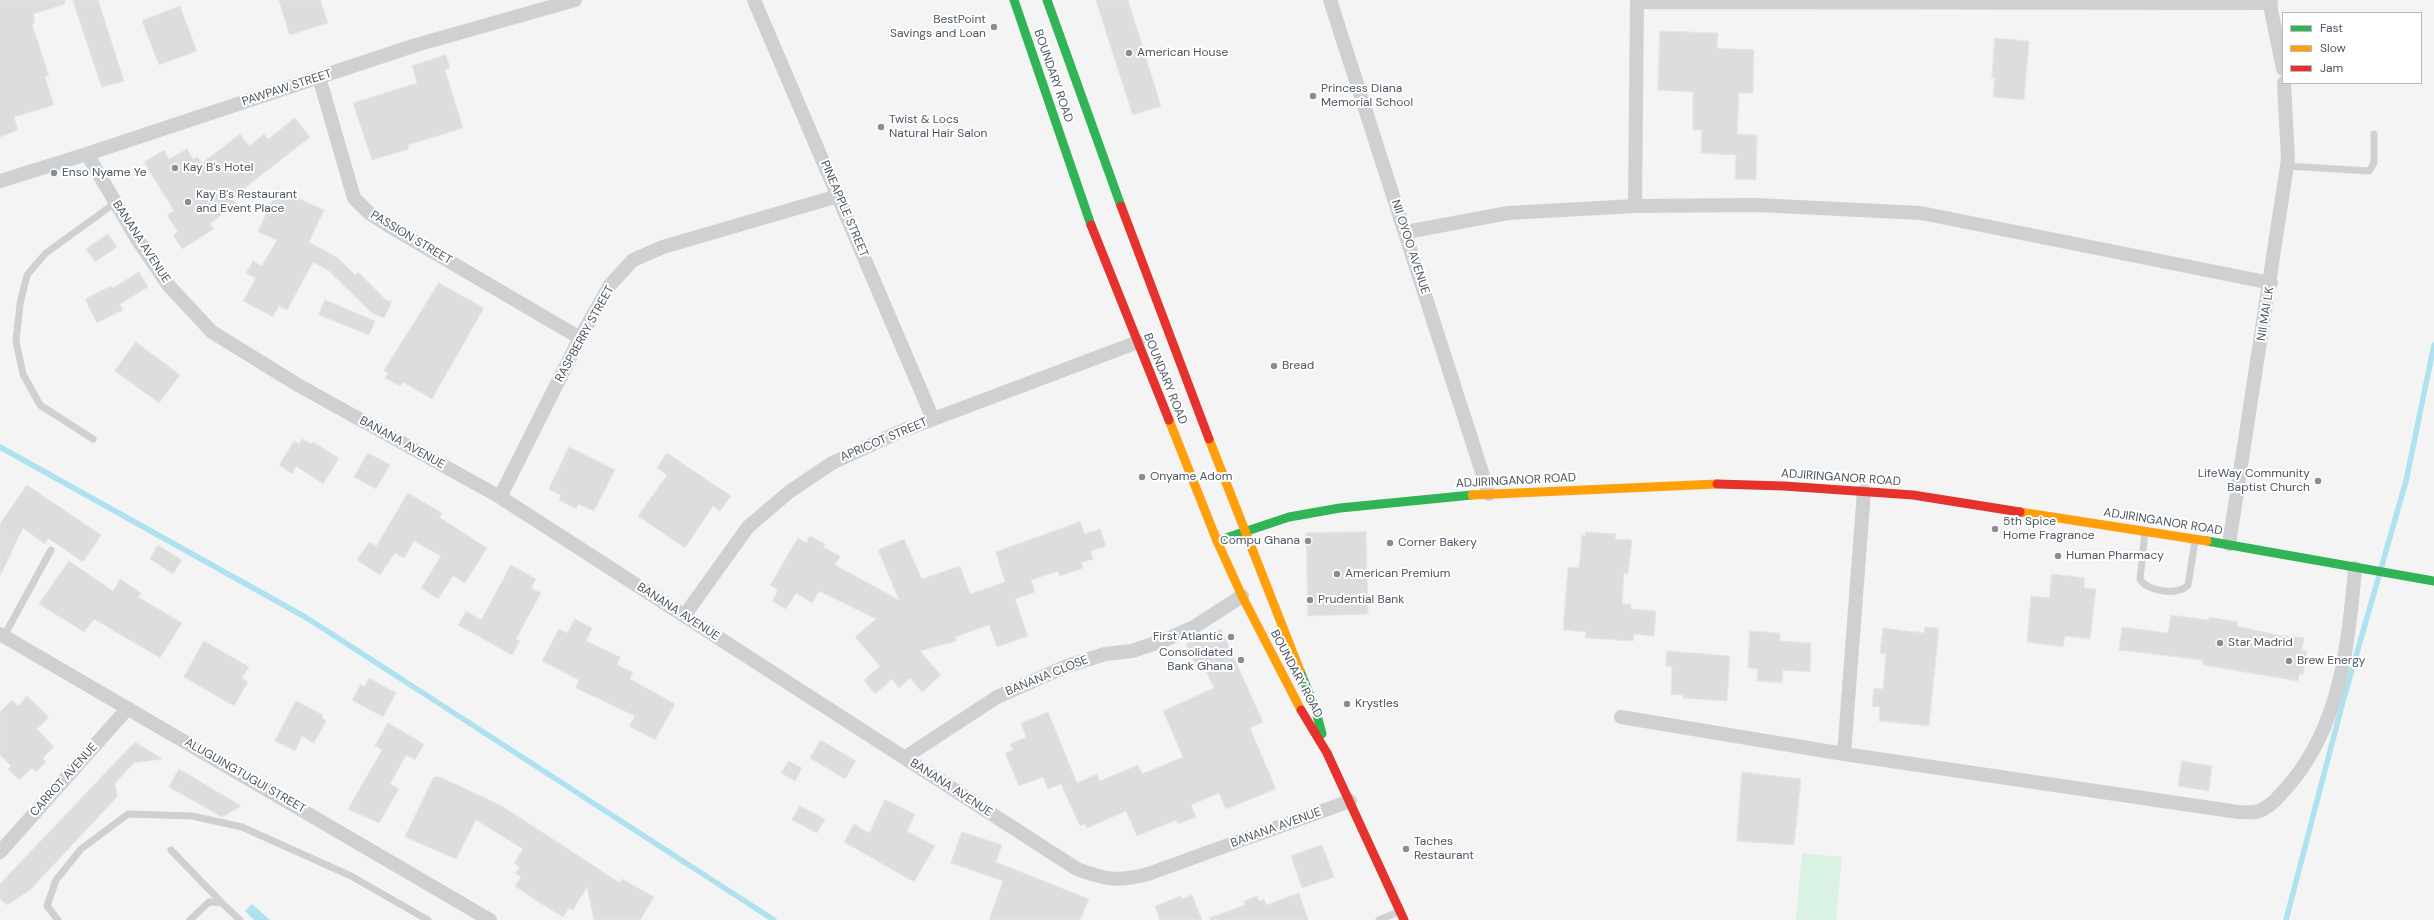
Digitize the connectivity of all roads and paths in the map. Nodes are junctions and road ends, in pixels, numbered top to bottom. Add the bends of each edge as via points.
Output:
1 (575, 0) edge
2 (754, 0) edge
3 (1014, 0) edge
4 (1047, 0) edge
5 (1330, 0) edge
6 (1637, 1) edge
7 (2270, 1) edge
8 (2282, 64) edge
9 (319, 77) junction
10 (2284, 84) edge
11 (2374, 134) dead end
12 (87, 154) junction
13 (2287, 166) junction
14 (0, 181) edge
15 (838, 196) junction
16 (115, 203) junction
17 (1635, 206) junction
18 (1406, 232) junction
19 (2270, 283) junction
20 (580, 338) junction
21 (1138, 342) junction
22 (933, 419) junction
23 (93, 439) dead end
24 (1864, 491) junction
25 (1489, 494) junction
26 (500, 497) junction
27 (1244, 530) junction
28 (2145, 531) junction
29 (2195, 539) junction
30 (1217, 541) junction
31 (2229, 544) junction
32 (51, 550) dead end
33 (2360, 569) junction
34 (2434, 581) edge
35 (1242, 596) junction
36 (684, 616) junction
37 (2, 635) edge
38 (128, 708) junction
39 (1621, 717) dead end
40 (1327, 753) junction
41 (1844, 754) junction
42 (904, 758) junction
43 (1350, 801) junction
44 (171, 850) dead end
45 (0, 852) edge
46 (222, 903) junction
47 (1400, 911) junction
48 (58, 920) edge
49 (190, 920) edge
50 (240, 920) edge
51 (428, 920) edge
52 (490, 920) edge
53 (1379, 920) edge
54 (1404, 920) edge

1 - 9 street, PAWPAW STREET via 416,45
2 - 15 street, PINEAPPLE STREET
3 - 21 main road, BOUNDARY ROAD via 1088,216
4 - 27 main road, BOUNDARY ROAD via 1126,225
5 - 18 street, NII OYOO AVENUE
6 - 7 street
6 - 17 street
7 - 8 street
9 - 12 street, PAWPAW STREET
9 - 20 street, PASSION STREET via 354,198 369,213 389,226
10 - 13 street, NII MAI LK
11 - 13 lane via 2374,163 2369,171
12 - 14 street, PAWPAW STREET
12 - 16 street, BANANA AVENUE
13 - 19 street, NII MAI LK
15 - 20 street, RASPBERRY STREET via 663,247 633,260 610,285
15 - 22 street, PINEAPPLE STREET
16 - 23 lane via 46,253 28,275 20,304 16,341 23,374 40,405
16 - 26 street, BANANA AVENUE via 169,286 212,332 298,386
17 - 18 street via 1508,213
17 - 19 street via 1757,205 1921,213
18 - 25 street, NII OYOO AVENUE
19 - 31 street, NII MAI LK
20 - 26 street, RASPBERRY STREET
21 - 22 street, APRICOT STREET
21 - 30 main road, BOUNDARY ROAD
22 - 36 street, APRICOT STREET via 832,463 789,492 748,527
24 - 25 main road, ADJIRINGANOR ROAD via 1697,484
24 - 28 main road, ADJIRINGANOR ROAD via 1913,495
24 - 41 street
25 - 27 main road, ADJIRINGANOR ROAD via 1340,508 1288,517
26 - 36 street, BANANA AVENUE
27 - 30 main road, ADJIRINGANOR ROAD
27 - 40 main road, BOUNDARY ROAD via 1315,708
28 - 29 main road, ADJIRINGANOR ROAD
28 - 29 lane via 2140,578 2148,587 2170,591 2184,590 2188,585
29 - 31 main road, ADJIRINGANOR ROAD
30 - 35 main road, BOUNDARY ROAD
31 - 33 main road, ADJIRINGANOR ROAD
32 - 37 lane
33 - 34 main road, ADJIRINGANOR ROAD
33 - 41 street via 2349,637 2330,715 2304,768 2272,804 2258,811 2238,812
35 - 40 main road, BOUNDARY ROAD via 1304,715
35 - 42 street, BANANA CLOSE via 1194,627 1165,640 1132,651 1105,654 1067,666 997,697
36 - 42 street, BANANA AVENUE
37 - 38 street, ALUGUINGTUGUI STREET
38 - 45 street, CARROT AVENUE
38 - 52 street, ALUGUINGTUGUI STREET
39 - 41 street
40 - 43 main road, BOUNDARY ROAD
42 - 43 street, BANANA AVENUE via 1077,869 1099,878 1125,880 1148,874
43 - 47 main road, BOUNDARY ROAD
44 - 46 lane
46 - 49 lane via 209,902
46 - 50 lane
47 - 53 lane
47 - 54 main road, BOUNDARY ROAD
48 - 51 lane via 48,906 56,880 81,849 128,814 192,816 242,827 351,876

